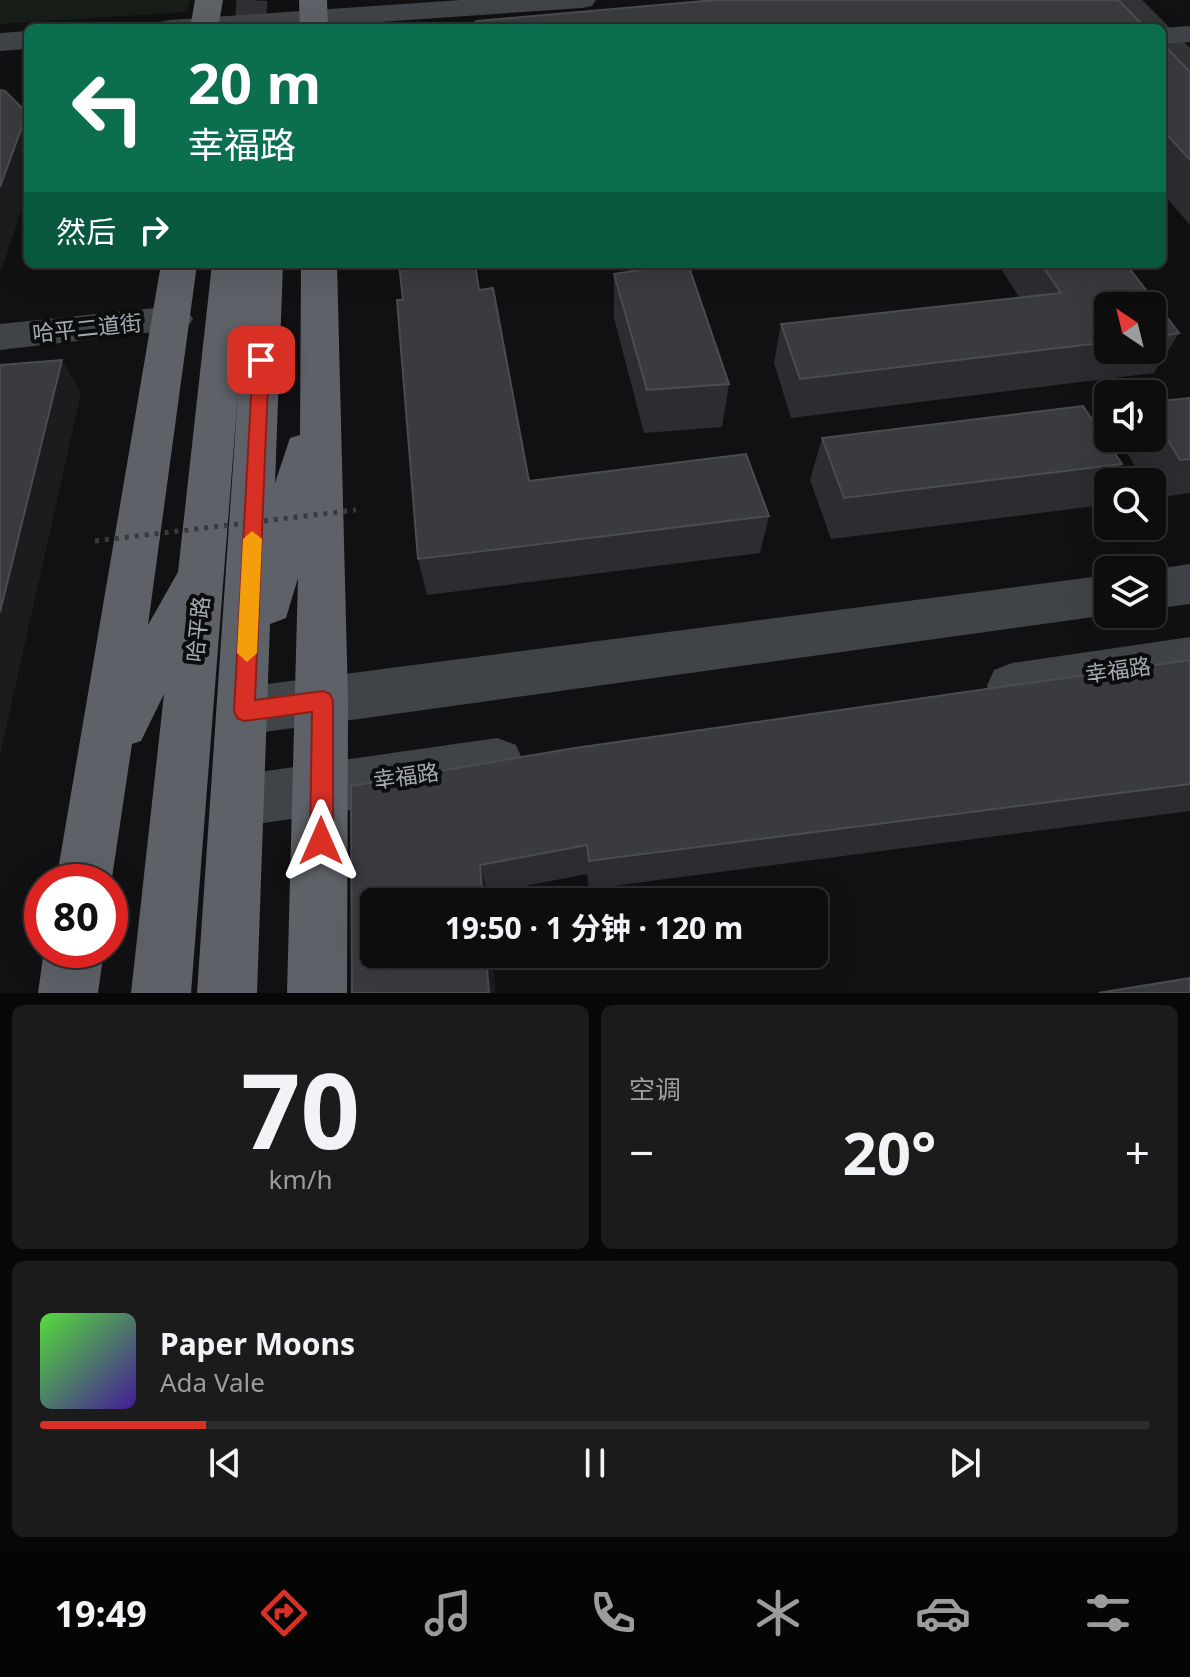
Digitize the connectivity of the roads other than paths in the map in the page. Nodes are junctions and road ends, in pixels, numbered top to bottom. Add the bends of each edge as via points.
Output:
1 (582, 0) edge
2 (1129, 0) edge
3 (314, 15) edge
4 (206, 18) edge
5 (184, 24) edge
6 (1157, 24) edge
7 (1168, 33) edge
8 (24, 40) edge
9 (0, 42) edge
10 (1190, 62) edge
11 (179, 268) edge
12 (230, 268) edge
13 (265, 268) edge
14 (319, 268) edge
15 (174, 319) junction
16 (0, 337) edge
17 (322, 376) junction
18 (204, 562) junction
19 (1190, 584) edge
20 (1166, 587) edge
21 (1094, 597) edge
22 (1190, 659) edge
23 (969, 692) edge
24 (323, 701) junction
25 (244, 711) junction
26 (543, 756) edge
27 (104, 761) junction
28 (322, 789) junction
29 (238, 801) junction
30 (88, 864) edge
31 (71, 968) edge
32 (68, 993) edge
33 (161, 993) edge
34 (227, 993) edge
35 (317, 993) edge

1 - 3 main road
2 - 6 street
3 - 4 main road
4 - 5 main road
7 - 10 street
8 - 9 main road
11 - 15 highway
12 - 18 highway, 哈平路
13 - 25 highway
14 - 17 highway
15 - 16 main road, 哈平二道街
15 - 27 highway
17 - 24 highway
17 - 25 highway
18 - 27 highway
18 - 33 highway, 哈平路
19 - 20 main road
21 - 24 main road
22 - 23 main road, 幸福路
24 - 25 main road
24 - 28 highway
25 - 29 highway
26 - 28 main road, 幸福路
27 - 30 highway
28 - 29 main road, 幸福路
28 - 35 highway
29 - 34 highway
31 - 32 highway

